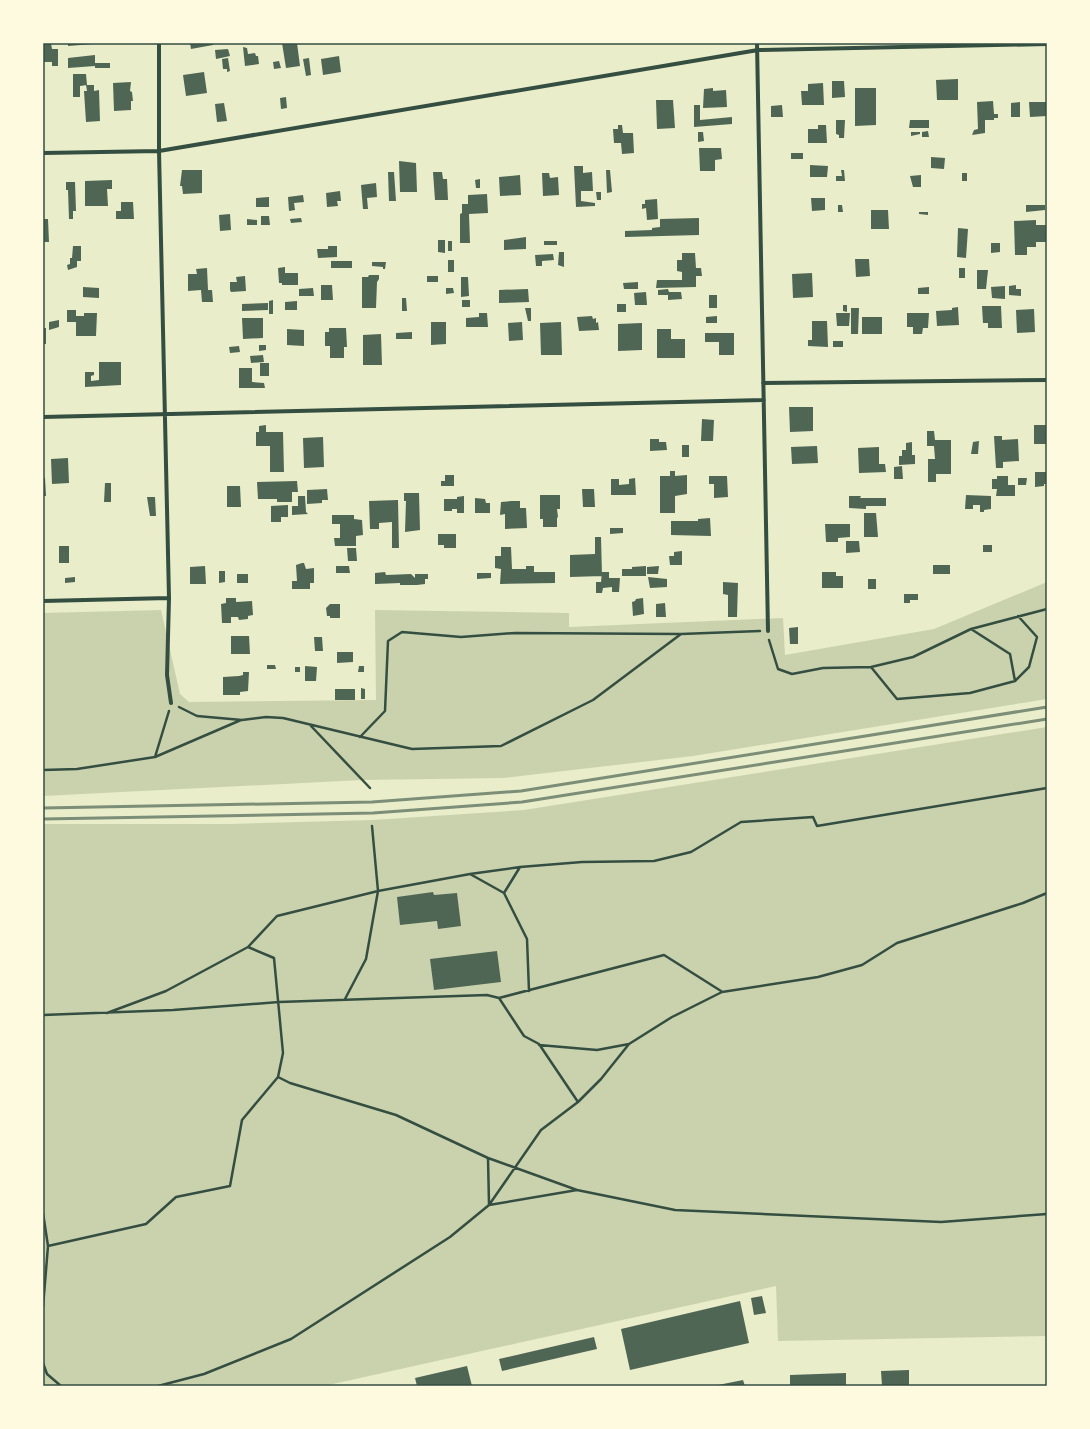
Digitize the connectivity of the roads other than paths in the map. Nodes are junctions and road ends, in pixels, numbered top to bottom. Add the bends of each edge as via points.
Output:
1 (159, 43) edge
2 (757, 43) edge
3 (1047, 44) edge
4 (758, 50) junction
5 (159, 151) junction
6 (43, 153) edge
7 (1047, 380) edge
8 (763, 382) junction
9 (764, 400) junction
10 (165, 414) junction
11 (43, 417) edge
12 (169, 598) junction
13 (43, 601) edge
14 (768, 631) road end
15 (171, 703) road end

1 - 5 street
2 - 4 street
3 - 4 street
4 - 5 street
4 - 8 street
5 - 6 street
5 - 10 street
7 - 8 street
8 - 9 street
9 - 10 street
9 - 14 street
10 - 11 street
10 - 12 street
12 - 13 street
12 - 15 street via 167,675

